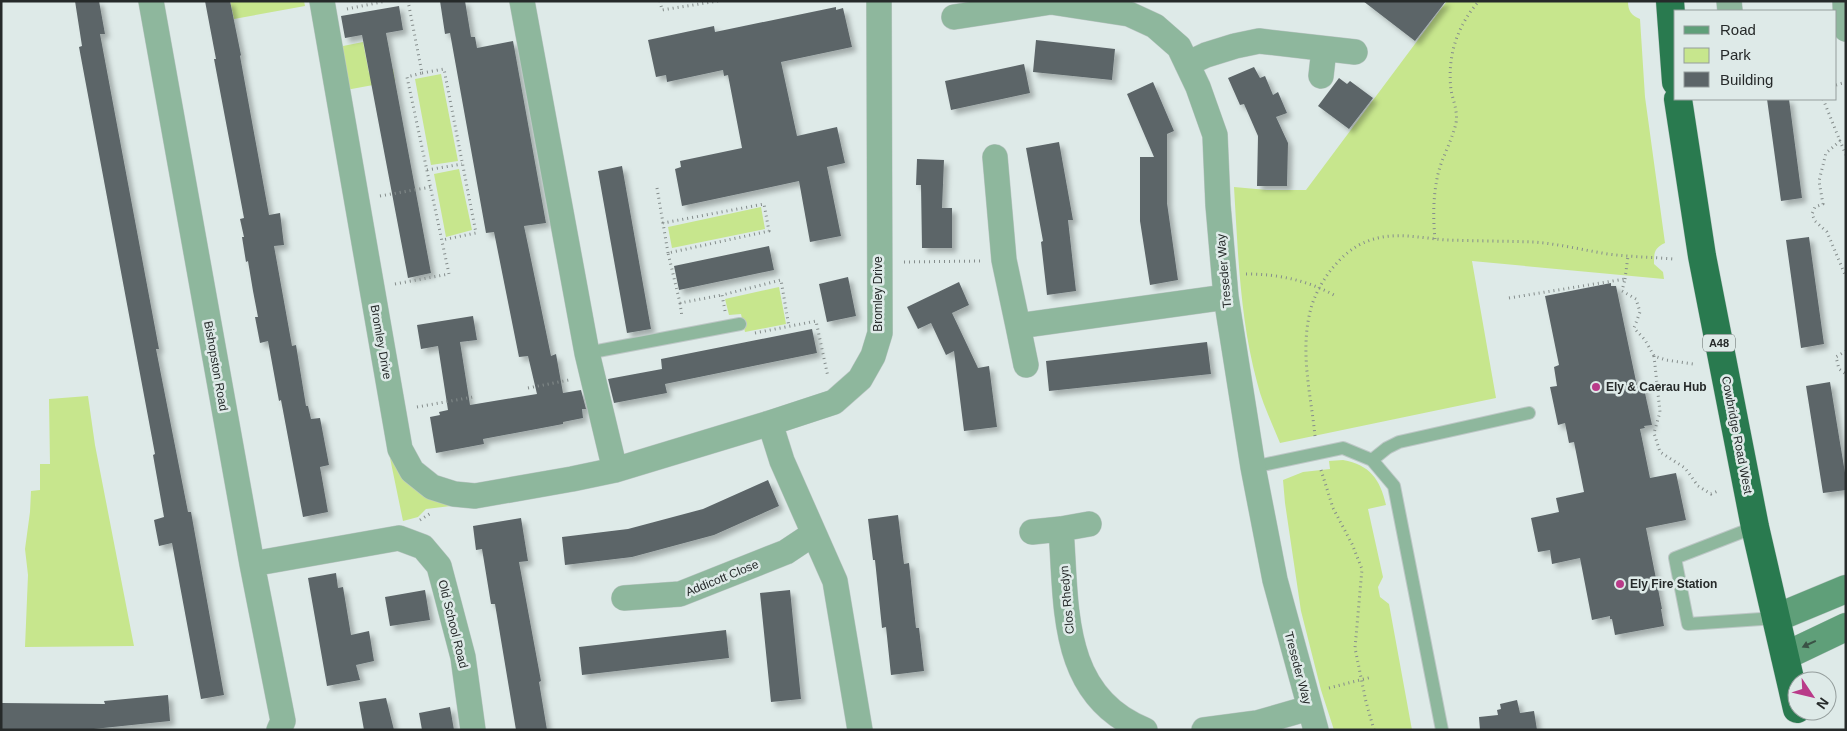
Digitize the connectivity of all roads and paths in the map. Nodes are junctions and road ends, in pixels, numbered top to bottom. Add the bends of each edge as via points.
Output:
1 (151, 1) edge
2 (385, 1) edge
3 (408, 1) edge
4 (522, 1) edge
5 (660, 1) edge
6 (718, 1) edge
7 (878, 1) edge
8 (1479, 1) edge
9 (1670, 1) edge
10 (1845, 1) edge
11 (323, 7) edge
12 (954, 17) dead end
13 (1846, 28) edge
14 (1324, 49) junction
15 (1355, 52) dead end
16 (1674, 56) edge
17 (1187, 64) junction
18 (422, 73) junction
19 (1320, 76) dead end
20 (1679, 100) edge
21 (1823, 100) edge
22 (1840, 142) junction
23 (1846, 155) edge
24 (994, 157) dead end
25 (462, 164) junction
26 (427, 170) junction
27 (431, 187) junction
28 (657, 188) dead end
29 (357, 200) junction
30 (663, 223) junction
31 (1434, 239) junction
32 (442, 240) junction
33 (668, 253) junction
34 (1628, 256) junction
35 (1673, 259) dead end
36 (1004, 260) junction
37 (878, 262) junction
38 (1846, 278) edge
39 (1625, 279) junction
40 (1225, 286) junction
41 (1319, 287) junction
42 (372, 289) junction
43 (722, 295) junction
44 (1334, 295) dead end
45 (1509, 298) dead end
46 (734, 325) junction
47 (1018, 326) junction
48 (789, 327) junction
49 (1846, 351) edge
50 (1654, 356) junction
51 (590, 364) junction
52 (1693, 364) dead end
53 (1026, 365) dead end
54 (1846, 374) edge
55 (528, 388) dead end
56 (473, 397) dead end
57 (834, 402) junction
58 (393, 411) junction
59 (1529, 412) dead end
60 (770, 423) junction
61 (1316, 443) dead end
62 (1372, 460) junction
63 (1319, 462) dead end
64 (1253, 467) junction
65 (615, 470) junction
66 (1718, 491) dead end
67 (1088, 524) dead end
68 (1755, 527) junction
69 (1061, 529) junction
70 (1032, 532) dead end
71 (813, 534) junction
72 (252, 564) junction
73 (1846, 589) edge
74 (624, 598) dead end
75 (1776, 618) junction
76 (1846, 627) edge
77 (1785, 656) junction
78 (1788, 671) edge
79 (1372, 677) dead end
80 (1361, 680) junction
81 (1315, 709) edge
82 (1139, 729) edge
83 (279, 730) edge
84 (473, 730) edge
85 (860, 730) edge
86 (1204, 730) edge
87 (1374, 730) edge
88 (1442, 730) edge

1 - 72 street, Bishopston Road
2 - 11 path
3 - 18 path
4 - 51 street
5 - 6 path via 662,10
7 - 37 street, Bromley Drive
8 - 31 path via 1469,12 1453,47 1450,81 1456,123 1438,174
9 - 16 highway, Cowbridge Road West / A48
10 - 13 street
11 - 29 street, Bromley Drive
12 - 17 street, Treseder Way via 1051,2 1129,14 1155,26 1179,47
14 - 15 street
14 - 17 street via 1259,41 1206,55
14 - 19 street
17 - 40 street, Treseder Way via 1215,135
18 - 25 path via 444,69
18 - 26 path via 407,77
20 - 68 highway, Cowbridge Road West / A48 via 1702,256
21 - 22 path
22 - 23 path
22 - 38 path via 1826,153 1819,181 1823,204 1812,214 1814,221 1827,232
24 - 36 street
25 - 26 path
25 - 32 path via 476,233
26 - 27 path
27 - 29 path
27 - 32 path
28 - 30 path
29 - 42 street, Bromley Drive
30 - 33 path
30 - 33 path via 764,204 769,231
31 - 34 path via 1533,242
31 - 41 path via 1392,235 1366,241 1340,261
32 - 42 path via 449,274
33 - 43 path via 680,303
34 - 35 path
34 - 39 path
36 - 37 path
36 - 47 street
37 - 57 street, Bromley Drive via 880,333 873,356 860,379
39 - 45 path
39 - 50 path via 1622,291 1636,299 1640,312 1634,328
40 - 41 path via 1271,274
40 - 47 street
40 - 64 street, Treseder Way
41 - 44 path
41 - 61 path via 1310,311 1306,351
42 - 58 street, Bromley Drive
43 - 46 path
43 - 48 path via 780,280
46 - 48 path via 744,335
46 - 51 lane
47 - 53 street
48 - 57 path via 816,322
49 - 54 path via 1836,357 1839,369
50 - 52 path
50 - 66 path via 1660,412 1654,433 1660,452 1685,468 1698,486 1712,494
51 - 55 path
51 - 65 street
56 - 58 path
57 - 60 street, Bromley Drive
58 - 65 street, Bromley Drive via 400,449 412,471 432,487 454,494 475,496
59 - 62 lane via 1399,442
60 - 65 street, Bromley Drive
60 - 71 street via 782,461
62 - 64 lane via 1344,448
62 - 88 lane via 1394,486
63 - 80 path via 1330,500 1362,569 1355,648
64 - 81 street, Treseder Way via 1275,580
67 - 69 street
68 - 75 highway, Cowbridge Road West / A48
68 - 75 lane via 1675,558 1688,624
69 - 70 street
69 - 82 street, Clos Rhedyn via 1069,635 1081,672 1104,705
71 - 74 street, Addicott Close via 786,552 680,594
71 - 85 street via 835,580
72 - 83 street, Bishopston Road via 283,721
72 - 84 street, Old School Road via 399,538 423,547 439,566 463,658
73 - 75 street
75 - 77 highway, Cowbridge Road West / A48
76 -> 77 street
77 - 78 highway, Cowbridge Road West / A48
79 - 80 path
80 - 81 path
80 - 87 path
81 - 86 street via 1257,723

